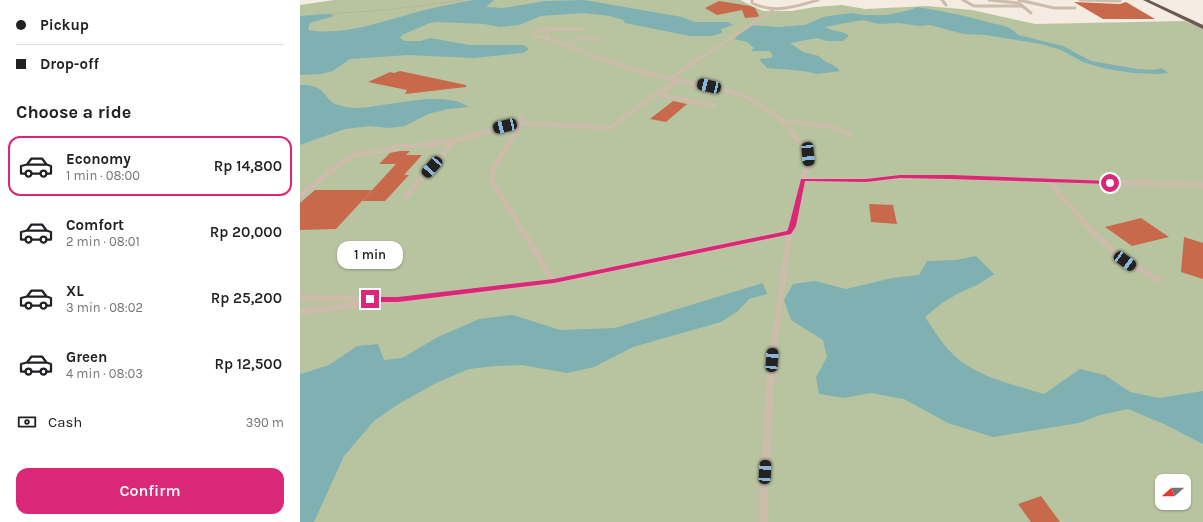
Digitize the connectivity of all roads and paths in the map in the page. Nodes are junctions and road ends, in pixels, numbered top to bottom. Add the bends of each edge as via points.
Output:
1 (464, 0) edge
2 (752, 0) edge
3 (818, 0) edge
4 (942, 0) edge
5 (963, 0) edge
6 (989, 0) edge
7 (1080, 0) edge
8 (1144, 0) edge
9 (1155, 0) edge
10 (1019, 1) edge
11 (1120, 1) edge
12 (946, 5) dead end
13 (1022, 6) junction
14 (1076, 8) dead end
15 (773, 10) junction
16 (1031, 13) dead end
17 (313, 15) dead end
18 (1203, 21) edge
19 (1203, 27) edge
20 (548, 29) junction
21 (584, 29) dead end
22 (546, 38) junction
23 (603, 40) dead end
24 (566, 46) junction
25 (670, 79) junction
26 (679, 80) junction
27 (656, 94) junction
28 (714, 106) dead end
29 (521, 116) dead end
30 (783, 122) junction
31 (521, 123) junction
32 (850, 134) dead end
33 (454, 141) junction
34 (802, 180) junction
35 (1048, 181) junction
36 (1203, 185) edge
37 (300, 196) edge
38 (405, 197) dead end
39 (789, 232) junction
40 (1158, 280) dead end
41 (554, 281) junction
42 (300, 298) edge
43 (398, 300) junction
44 (300, 312) edge
45 (764, 522) edge

1 - 17 path via 386,10
2 - 15 lane via 757,6
3 - 15 lane
4 - 12 lane
5 - 13 lane via 972,6
6 - 10 lane
7 - 11 lane
8 - 19 highway
9 - 18 highway
10 - 13 lane
10 - 14 lane via 1054,8
13 - 16 lane
15 - 25 lane
20 - 21 lane
20 - 22 lane
20 - 22 lane via 538,30 533,34
22 - 24 lane
23 - 24 lane via 582,37
24 - 25 lane via 621,68
25 - 26 lane
26 - 27 lane
26 - 30 lane via 719,88 746,97
27 - 28 lane
27 - 31 lane via 610,128
29 - 31 lane
30 - 32 lane via 832,127
30 - 34 lane via 808,154 809,164
31 - 33 lane
31 - 41 lane via 493,170 492,181
33 - 37 lane via 394,148 349,157
33 - 38 lane
34 - 35 lane via 929,177
34 - 39 lane
35 - 36 lane
35 - 40 lane via 1112,251 1131,266
39 - 41 lane
39 - 45 lane via 773,344
41 - 43 lane
42 - 43 lane
43 - 44 lane

